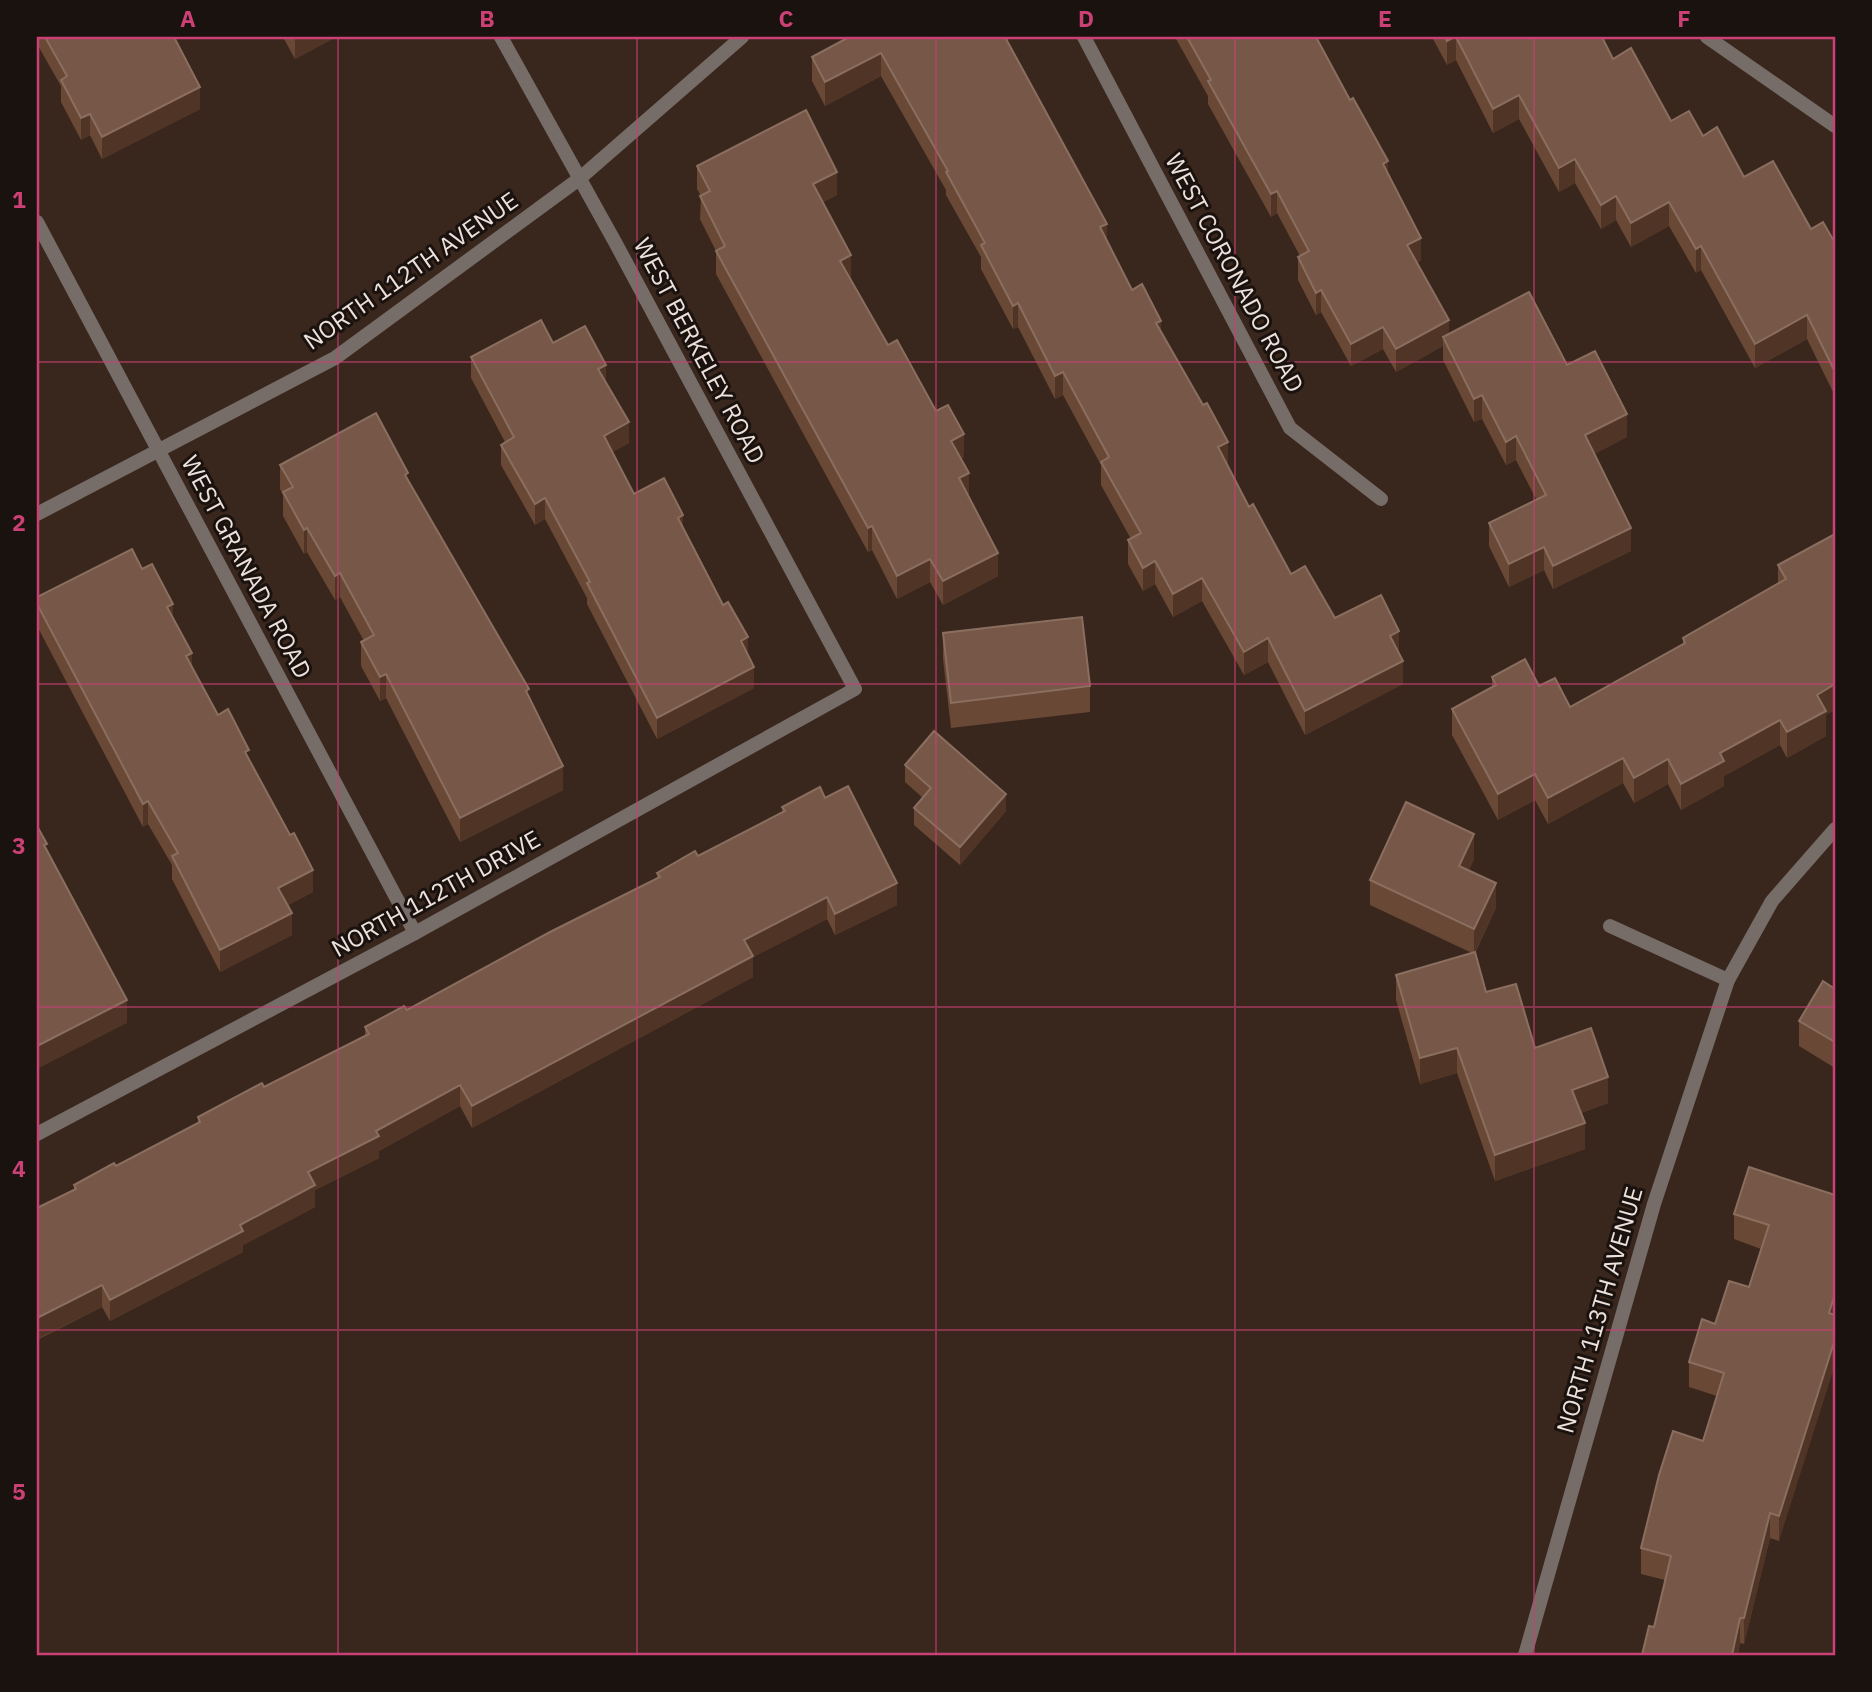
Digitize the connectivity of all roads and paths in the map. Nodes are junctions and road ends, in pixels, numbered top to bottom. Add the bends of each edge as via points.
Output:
1 (501, 37) edge
2 (742, 37) edge
3 (1084, 37) edge
4 (1707, 37) edge
5 (1835, 126) edge
6 (579, 179) junction
7 (37, 222) edge
8 (159, 452) junction
9 (1381, 499) dead end
10 (37, 514) edge
11 (855, 689) joint
12 (1835, 829) edge
13 (1610, 926) dead end
14 (415, 933) junction
15 (1728, 980) junction
16 (37, 1134) edge
17 (1525, 1655) edge

1 - 6 street, WEST BERKELEY ROAD
2 - 6 street, NORTH 112TH AVENUE
3 - 9 street, WEST CORONADO ROAD via 1290,428
4 - 5 street
6 - 8 street, NORTH 112TH AVENUE via 335,358
6 - 11 street, WEST BERKELEY ROAD
7 - 8 street, WEST GRANADA ROAD
8 - 10 street, NORTH 112TH AVENUE
8 - 14 street, WEST GRANADA ROAD
11 - 14 street, NORTH 112TH DRIVE
12 - 15 street, NORTH 113TH AVENUE via 1772,901
13 - 15 street
14 - 16 street, NORTH 112TH DRIVE
15 - 17 street, NORTH 113TH AVENUE via 1654,1204

